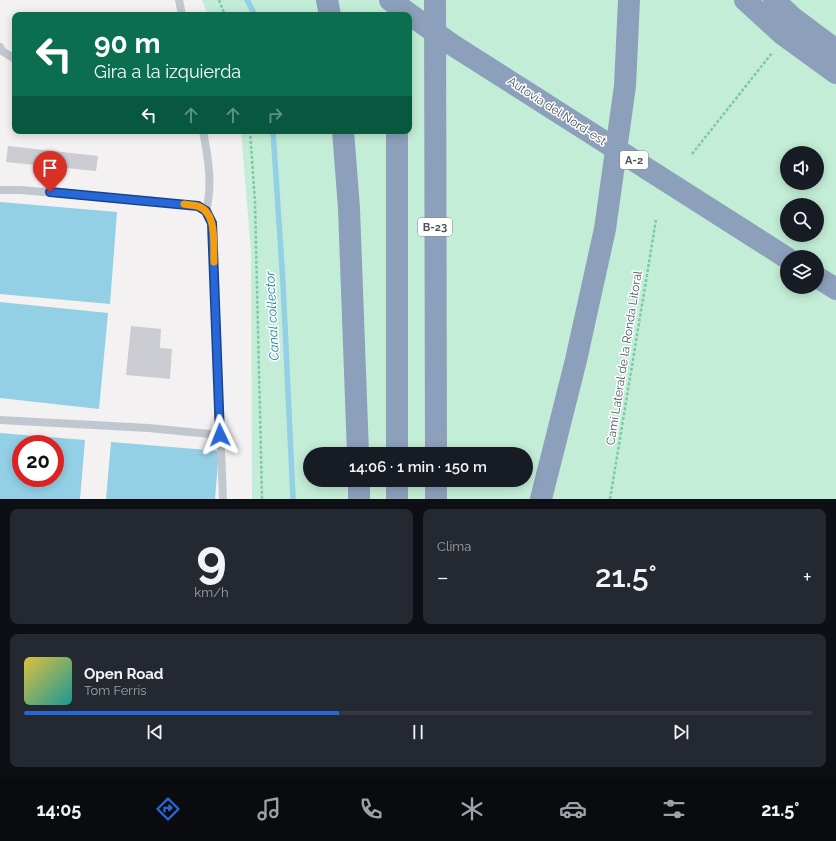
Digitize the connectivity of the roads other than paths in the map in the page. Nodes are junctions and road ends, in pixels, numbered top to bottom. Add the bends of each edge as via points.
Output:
1 (180, 0) edge
2 (327, 0) edge
3 (390, 0) edge
4 (396, 0) edge
5 (435, 0) edge
6 (628, 0) edge
7 (745, 0) edge
8 (774, 0) edge
9 (182, 12) edge
10 (329, 12) edge
11 (396, 12) edge
12 (407, 12) edge
13 (412, 16) edge
14 (0, 47) edge
15 (836, 50) edge
16 (12, 56) edge
17 (836, 73) edge
18 (204, 134) edge
19 (344, 134) edge
20 (397, 134) edge
21 (0, 190) edge
22 (206, 211) junction
23 (780, 254) edge
24 (824, 281) edge
25 (836, 289) edge
26 (0, 420) edge
27 (220, 435) junction
28 (358, 447) edge
29 (397, 447) edge
30 (436, 447) edge
31 (359, 487) edge
32 (397, 487) edge
33 (436, 487) edge
34 (223, 499) edge
35 (359, 499) edge
36 (397, 499) edge
37 (436, 499) edge
38 (541, 499) edge

1 - 9 lane
2 - 10 highway
3 - 12 highway, Autovia del Nord-est / A-2
4 - 11 highway
5 - 30 highway, B-23
6 - 38 highway via 625,86 605,229
7 - 17 highway via 781,33
8 - 15 highway
13 - 23 highway, Autovia del Nord-est / A-2 via 451,44
14 - 16 lane
18 - 22 lane via 210,188
19 - 28 highway
20 - 29 highway
21 - 22 lane via 198,206
22 - 27 lane via 212,223
24 - 25 highway
26 - 27 lane via 149,428
27 - 34 lane
31 - 35 highway
32 - 36 highway
33 - 37 highway

